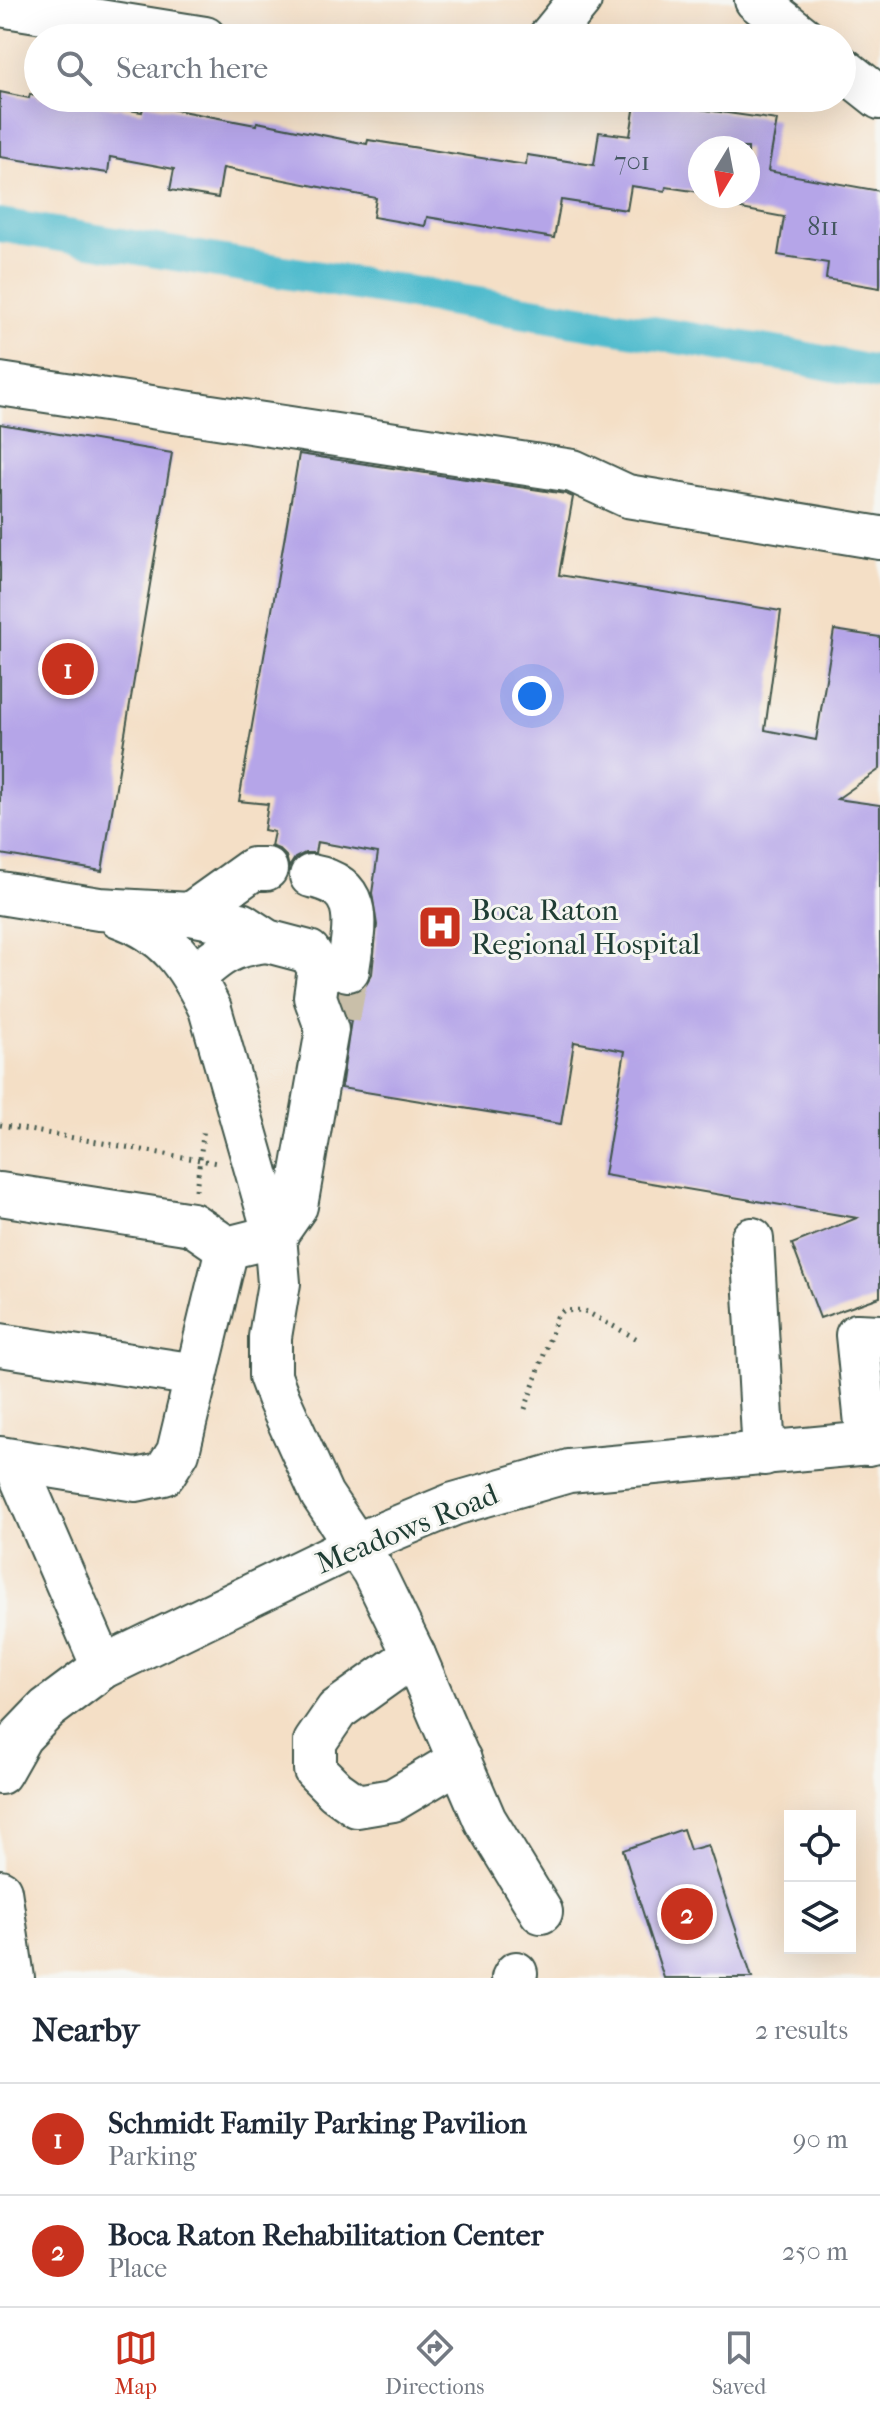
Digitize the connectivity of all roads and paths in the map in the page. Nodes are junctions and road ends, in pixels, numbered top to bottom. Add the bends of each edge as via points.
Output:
1 (580, 0) edge
2 (756, 0) edge
3 (0, 5) edge
4 (118, 24) edge
5 (560, 24) edge
6 (786, 24) edge
7 (856, 79) edge
8 (880, 98) edge
9 (0, 384) edge
10 (880, 538) edge
11 (266, 869) dead end
12 (311, 876) dead end
13 (0, 893) edge
14 (99, 909) junction
15 (190, 914) junction
16 (267, 941) junction
17 (348, 970) tunnel mouth
18 (194, 977) junction
19 (203, 1116) dead end
20 (0, 1125) edge
21 (199, 1159) junction
22 (257, 1172) junction
23 (0, 1194) edge
24 (192, 1224) junction
25 (275, 1236) junction
26 (752, 1239) dead end
27 (227, 1248) junction
28 (880, 1336) edge
29 (641, 1341) dead end
30 (0, 1345) edge
31 (196, 1375) junction
32 (525, 1409) dead end
33 (874, 1443) edge
34 (764, 1454) junction
35 (7, 1460) edge
36 (355, 1545) junction
37 (414, 1655) junction
38 (103, 1667) junction
39 (460, 1760) junction
40 (0, 1773) edge
41 (1, 1901) edge
42 (541, 1912) dead end
43 (13, 1978) edge

1 - 5 street
2 - 6 street
3 - 4 street
7 - 8 street
9 - 10 street via 573,471 627,496
11 - 15 street via 253,869
12 - 17 street via 337,883 350,900 354,923
13 - 14 street
14 - 15 street
14 - 18 street via 141,923 170,944
15 - 16 street via 241,924
16 - 18 street via 229,949
16 - 25 street via 309,952 319,968 315,997 333,1024 296,1206
18 - 22 street via 210,1009
19 - 21 path
20 - 21 path
21 - 22 path
21 - 24 path
22 - 25 street
23 - 24 street
24 - 27 street
25 - 27 street
25 - 36 street via 279,1283 270,1376 322,1495
26 - 34 street
27 - 31 street
28 - 33 street via 857,1335
29 - 32 path via 583,1310 563,1311
30 - 31 street
31 - 35 street via 178,1452 164,1474 136,1480
33 - 34 street, Meadows Road
34 - 36 street, Meadows Road via 569,1471 454,1504
35 - 38 street
36 - 37 street
36 - 38 street, Meadows Road
37 - 39 street
37 - 39 street via 337,1710 315,1742 315,1770 357,1806 393,1800
38 - 40 street, Meadows Road via 47,1709 21,1736
39 - 42 street via 485,1820
41 - 43 street

